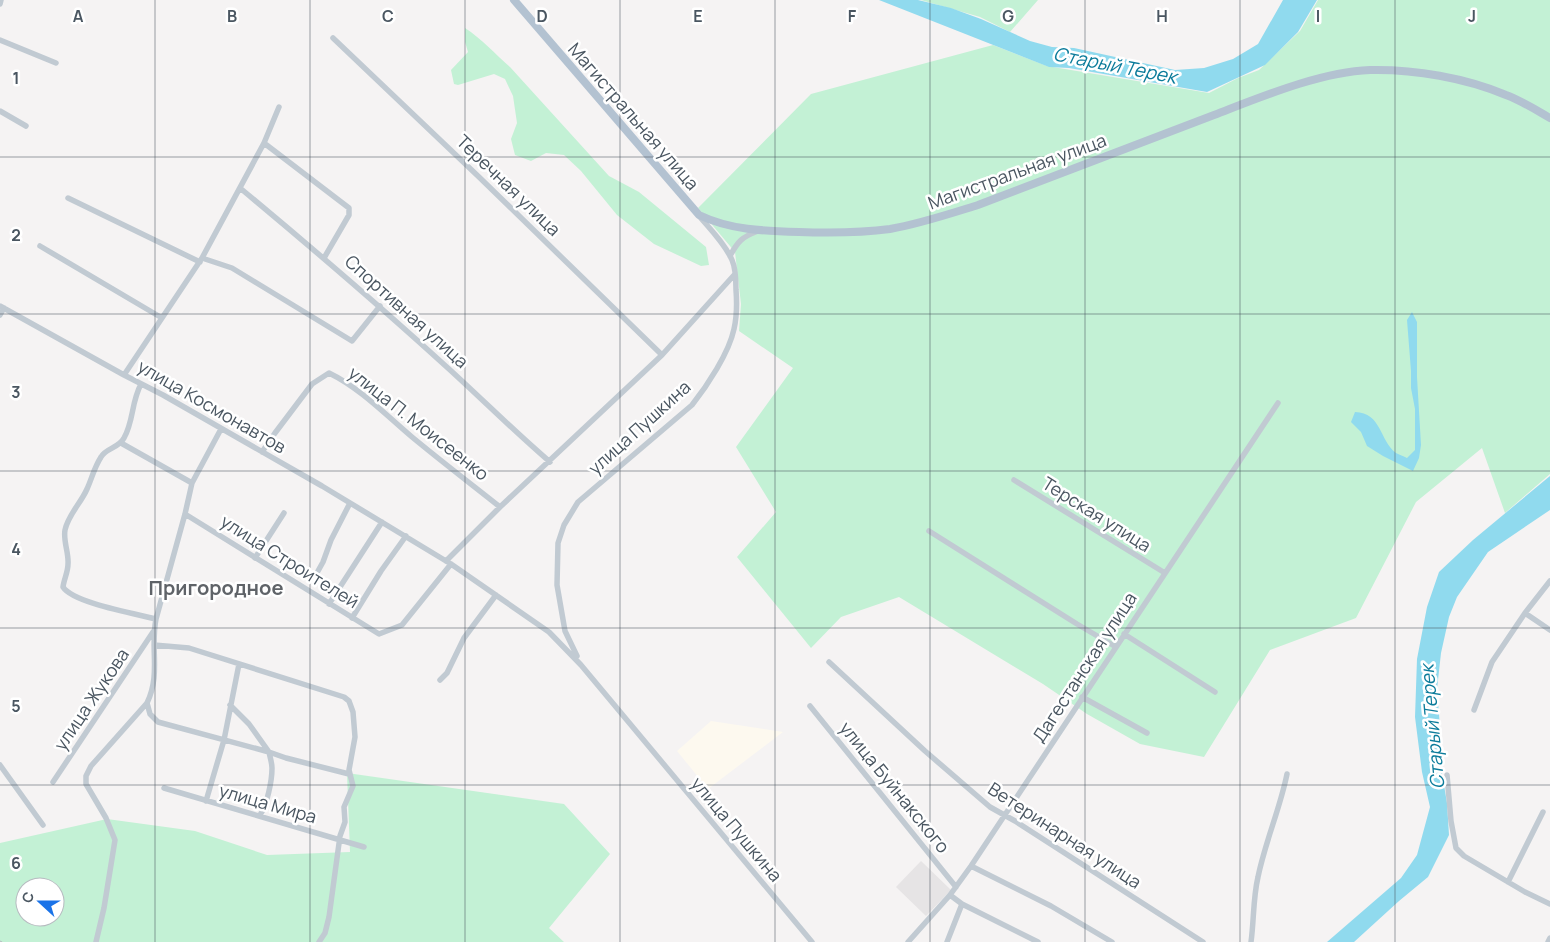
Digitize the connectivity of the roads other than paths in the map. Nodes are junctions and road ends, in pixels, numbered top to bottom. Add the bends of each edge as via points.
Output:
1 (1, 0) edge
2 (514, 0) edge
3 (0, 4) edge
4 (333, 38) dead end
5 (0, 40) edge
6 (56, 63) dead end
7 (279, 107) dead end
8 (0, 111) edge
9 (1550, 118) edge
10 (26, 126) dead end
11 (264, 142) junction
12 (240, 188) junction
13 (68, 198) dead end
14 (699, 215) junction
15 (758, 231) junction
16 (40, 246) dead end
17 (730, 256) junction
18 (324, 258) junction
19 (201, 260) junction
20 (735, 274) junction
21 (380, 306) junction
22 (2, 307) edge
23 (0, 315) edge
24 (162, 318) junction
25 (662, 355) junction
26 (124, 375) junction
27 (141, 384) junction
28 (1278, 403) dead end
29 (221, 429) junction
30 (121, 443) junction
31 (262, 452) junction
32 (550, 462) junction
33 (1014, 480) dead end
34 (192, 484) junction
35 (350, 503) junction
36 (500, 507) junction
37 (284, 513) dead end
38 (185, 514) junction
39 (382, 522) junction
40 (929, 531) dead end
41 (406, 536) junction
42 (255, 558) junction
43 (449, 562) junction
44 (318, 571) dead end
45 (1165, 573) junction
46 (1550, 582) edge
47 (496, 594) junction
48 (330, 604) junction
49 (1525, 613) junction
50 (352, 618) junction
51 (156, 619) junction
52 (1550, 630) edge
53 (153, 632) junction
54 (549, 632) joint
55 (1124, 634) junction
56 (154, 645) junction
57 (1116, 647) junction
58 (829, 662) dead end
59 (239, 664) junction
60 (581, 665) junction
61 (440, 680) dead end
62 (1215, 692) dead end
63 (1082, 697) junction
64 (147, 703) junction
65 (230, 705) junction
66 (810, 706) dead end
67 (1474, 710) dead end
68 (1147, 733) dead end
69 (224, 740) junction
70 (269, 752) junction
71 (286, 758) junction
72 (0, 765) edge
73 (272, 768) junction
74 (349, 774) junction
75 (1287, 774) dead end
76 (1447, 775) dead end
77 (53, 782) dead end
78 (164, 788) dead end
79 (206, 800) junction
80 (1543, 812) dead end
81 (260, 815) junction
82 (1004, 816) junction
83 (43, 825) dead end
84 (340, 839) junction
85 (364, 847) dead end
86 (971, 866) junction
87 (1508, 882) junction
88 (956, 887) junction
89 (950, 895) junction
90 (962, 904) junction
91 (1550, 904) edge
92 (1550, 938) edge
93 (96, 942) edge
94 (319, 942) edge
95 (812, 942) edge
96 (908, 942) edge
97 (947, 942) edge
98 (1038, 942) edge
99 (1112, 942) edge
100 (1203, 942) edge
101 (1251, 942) edge
102 (1548, 942) edge

1 - 3 street
2 - 14 main road, Магистральная улица
4 - 25 street, Теречная улица
5 - 6 street
7 - 11 street, улица Космонавтов
8 - 10 street
9 - 15 main road, Магистральная улица via 1483,86 1390,70 1346,73 1273,92 978,205 931,219 891,228 856,231
11 - 12 street, улица Космонавтов
11 - 18 street via 349,208 349,215
12 - 18 street, Спортивная улица
12 - 19 street, улица Космонавтов
13 - 19 street
14 - 15 main road, Магистральная улица via 714,222
14 - 17 street, улица Пушкина
15 - 17 street via 736,243
16 - 24 street
17 - 20 street, улица Пушкина
18 - 21 street, Спортивная улица
19 - 21 street via 232,268 352,341
19 - 24 street, улица Космонавтов
20 - 25 street
20 - 60 street, улица Пушкина via 737,306 734,328 701,394 578,502 564,525 558,543 557,585 565,631
21 - 32 street, Спортивная улица
22 - 23 street
22 - 26 street
24 - 26 street, улица Космонавтов
25 - 32 street
26 - 27 street, улица Космонавтов
27 - 29 street, улица Космонавтов
27 - 30 street via 134,398 129,428
28 - 45 street, Дагестанская улица
29 - 31 street, улица Космонавтов
29 - 34 street, улица Жукова
30 - 34 street
30 - 51 street via 102,456 66,526 68,564 63,587 79,598
31 - 35 street, улица Космонавтов
31 - 36 street, улица П. Моисеенко via 312,384 329,373 368,400
32 - 36 street
33 - 45 street, Терская улица
34 - 38 street, улица Жукова
35 - 39 street, улица Космонавтов
35 - 44 street
36 - 43 street
37 - 42 street
38 - 42 street, улица Строителей
38 - 51 street, улица Жукова
39 - 41 street, улица Космонавтов
39 - 48 street
40 - 57 street
41 - 43 street, улица Космонавтов
41 - 50 street
42 - 48 street, улица Строителей
43 - 47 street, улица Космонавтов
43 - 50 street, улица Строителей via 402,625 378,634
45 - 55 street, Дагестанская улица
46 - 49 street
47 - 54 street, улица Космонавтов
47 - 61 street via 464,638 447,673
48 - 50 street, улица Строителей
49 - 52 street
49 - 67 street via 1492,662
51 - 53 street, улица Жукова
53 - 56 street, улица Жукова
53 - 77 street, улица Жукова
54 - 60 street, улица Пушкина
55 - 57 street, Дагестанская улица
55 - 62 street
56 - 59 street via 189,648
56 - 64 street, улица Жукова via 155,681
57 - 63 street, Дагестанская улица
58 - 82 street, Ветеринарная улица via 925,751
59 - 65 street
59 - 74 street via 349,701 354,712 355,737
60 - 95 street, улица Пушкина
63 - 68 street
63 - 82 street, Дагестанская улица
64 - 69 street via 150,714 158,722
64 - 93 street, улица Жукова via 91,766 86,776 86,784 114,834 115,847
65 - 69 street
65 - 70 street via 250,724
66 - 88 street, улица Буйнакского
69 - 70 street
69 - 79 street
70 - 71 street
70 - 73 street
71 - 73 street via 277,761
71 - 74 street
72 - 83 street
73 - 81 street via 267,798
74 - 84 street via 353,786 345,802 345,822
75 - 101 street via 1257,879
76 - 87 street via 1456,848
78 - 79 street, улица Мира
79 - 81 street, улица Мира
80 - 87 street
81 - 84 street, улица Мира
82 - 86 street, Дагестанская улица
82 - 100 street, Ветеринарная улица
84 - 85 street, улица Мира
84 - 94 street via 329,918
86 - 88 street, Дагестанская улица
86 - 99 street
87 - 91 street
88 - 89 street, Дагестанская улица
89 - 90 street
89 - 96 street, Дагестанская улица
90 - 97 street
90 - 98 street
92 - 102 street

